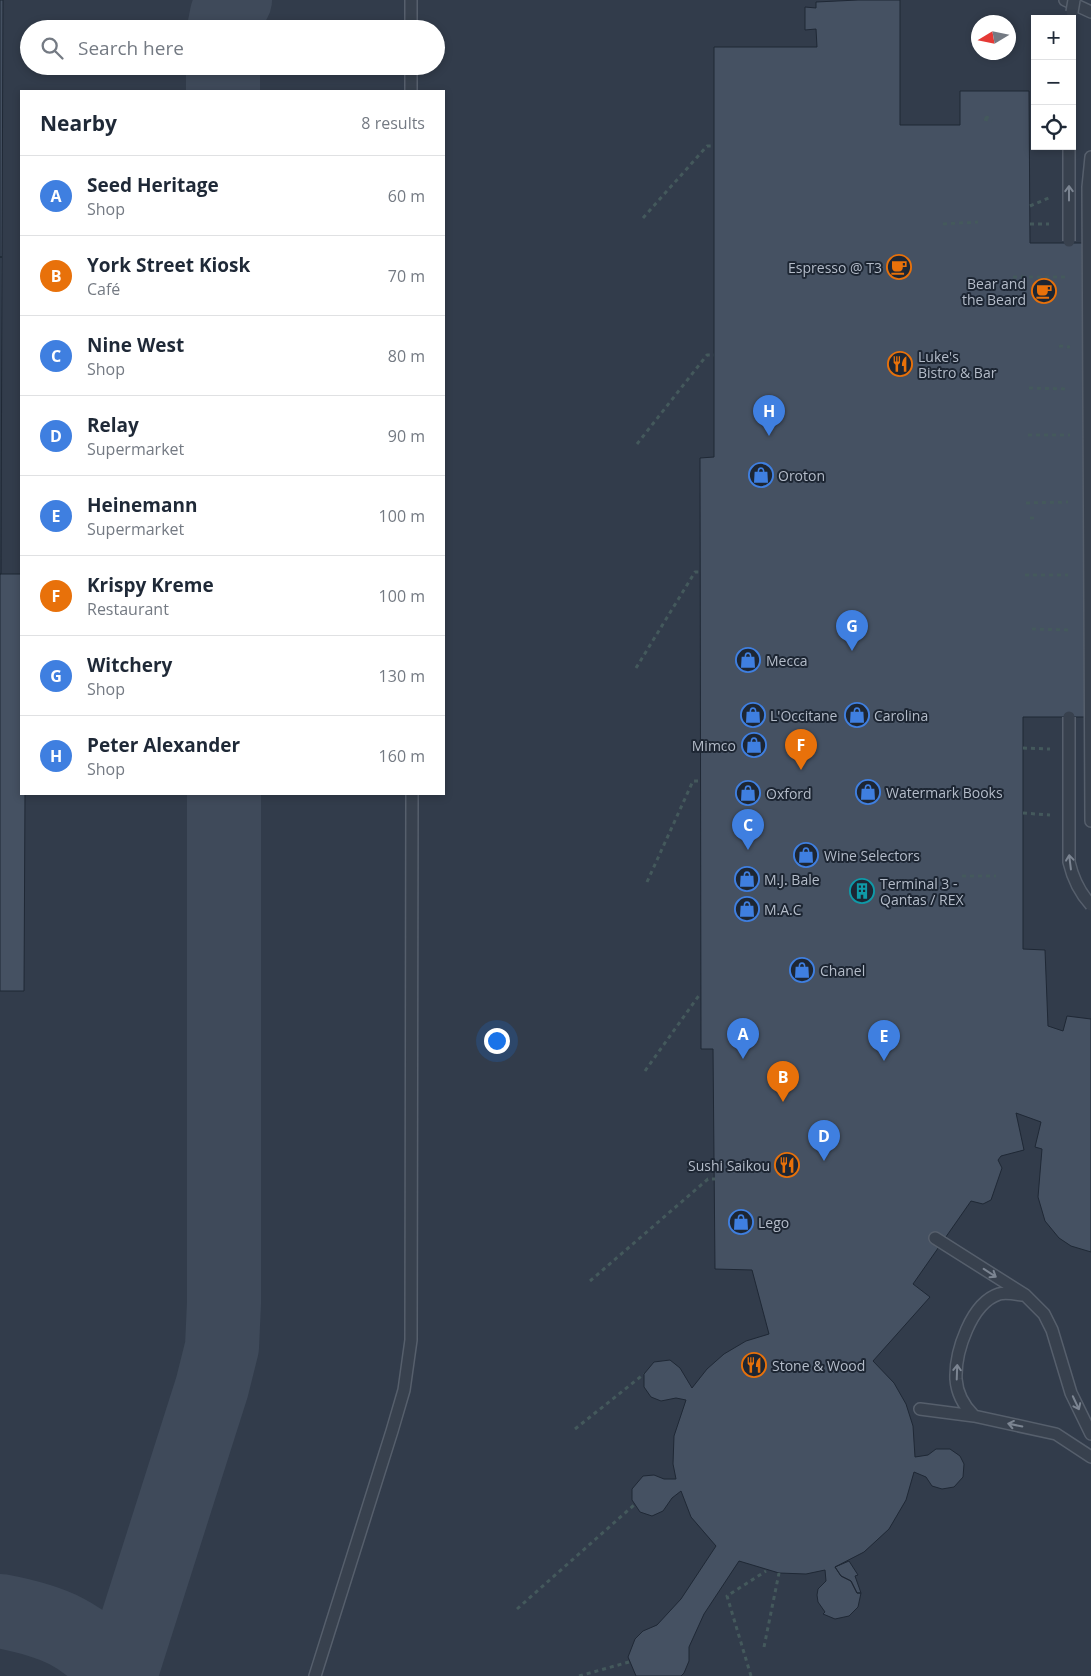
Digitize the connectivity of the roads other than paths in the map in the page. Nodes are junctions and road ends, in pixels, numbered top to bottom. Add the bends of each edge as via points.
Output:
1 (1065, 0) edge
2 (1074, 0) edge
3 (408, 1) edge
4 (1091, 12) edge
5 (1072, 15) edge
6 (410, 20) edge
7 (411, 75) edge
8 (411, 90) edge
9 (1069, 150) edge
10 (1091, 157) edge
11 (1069, 240) dead end
12 (1090, 630) edge
13 (1069, 718) dead end
14 (1091, 775) edge
15 (412, 795) edge
16 (1091, 821) edge
17 (1091, 905) edge
18 (935, 1238) dead end
19 (1025, 1296) junction
20 (920, 1409) dead end
21 (974, 1416) junction
22 (1091, 1434) edge
23 (1091, 1457) edge
24 (314, 1676) edge

1 - 4 lane
2 - 5 lane, bridge
3 - 6 lane
7 - 8 lane
11 -> 9 lane, bridge
10 - 12 lane via 1088,179
12 - 14 lane
17 -> 13 lane, bridge via 1080,892 1069,862
14 - 16 lane
15 - 24 lane via 411,1340 404,1390 395,1423
18 -> 19 lane
21 -> 19 lane via 959,1395 956,1379 965,1332 988,1300 999,1294
19 -> 22 lane via 1044,1314 1052,1330 1071,1393
20 - 21 lane
23 -> 21 lane via 1056,1434

